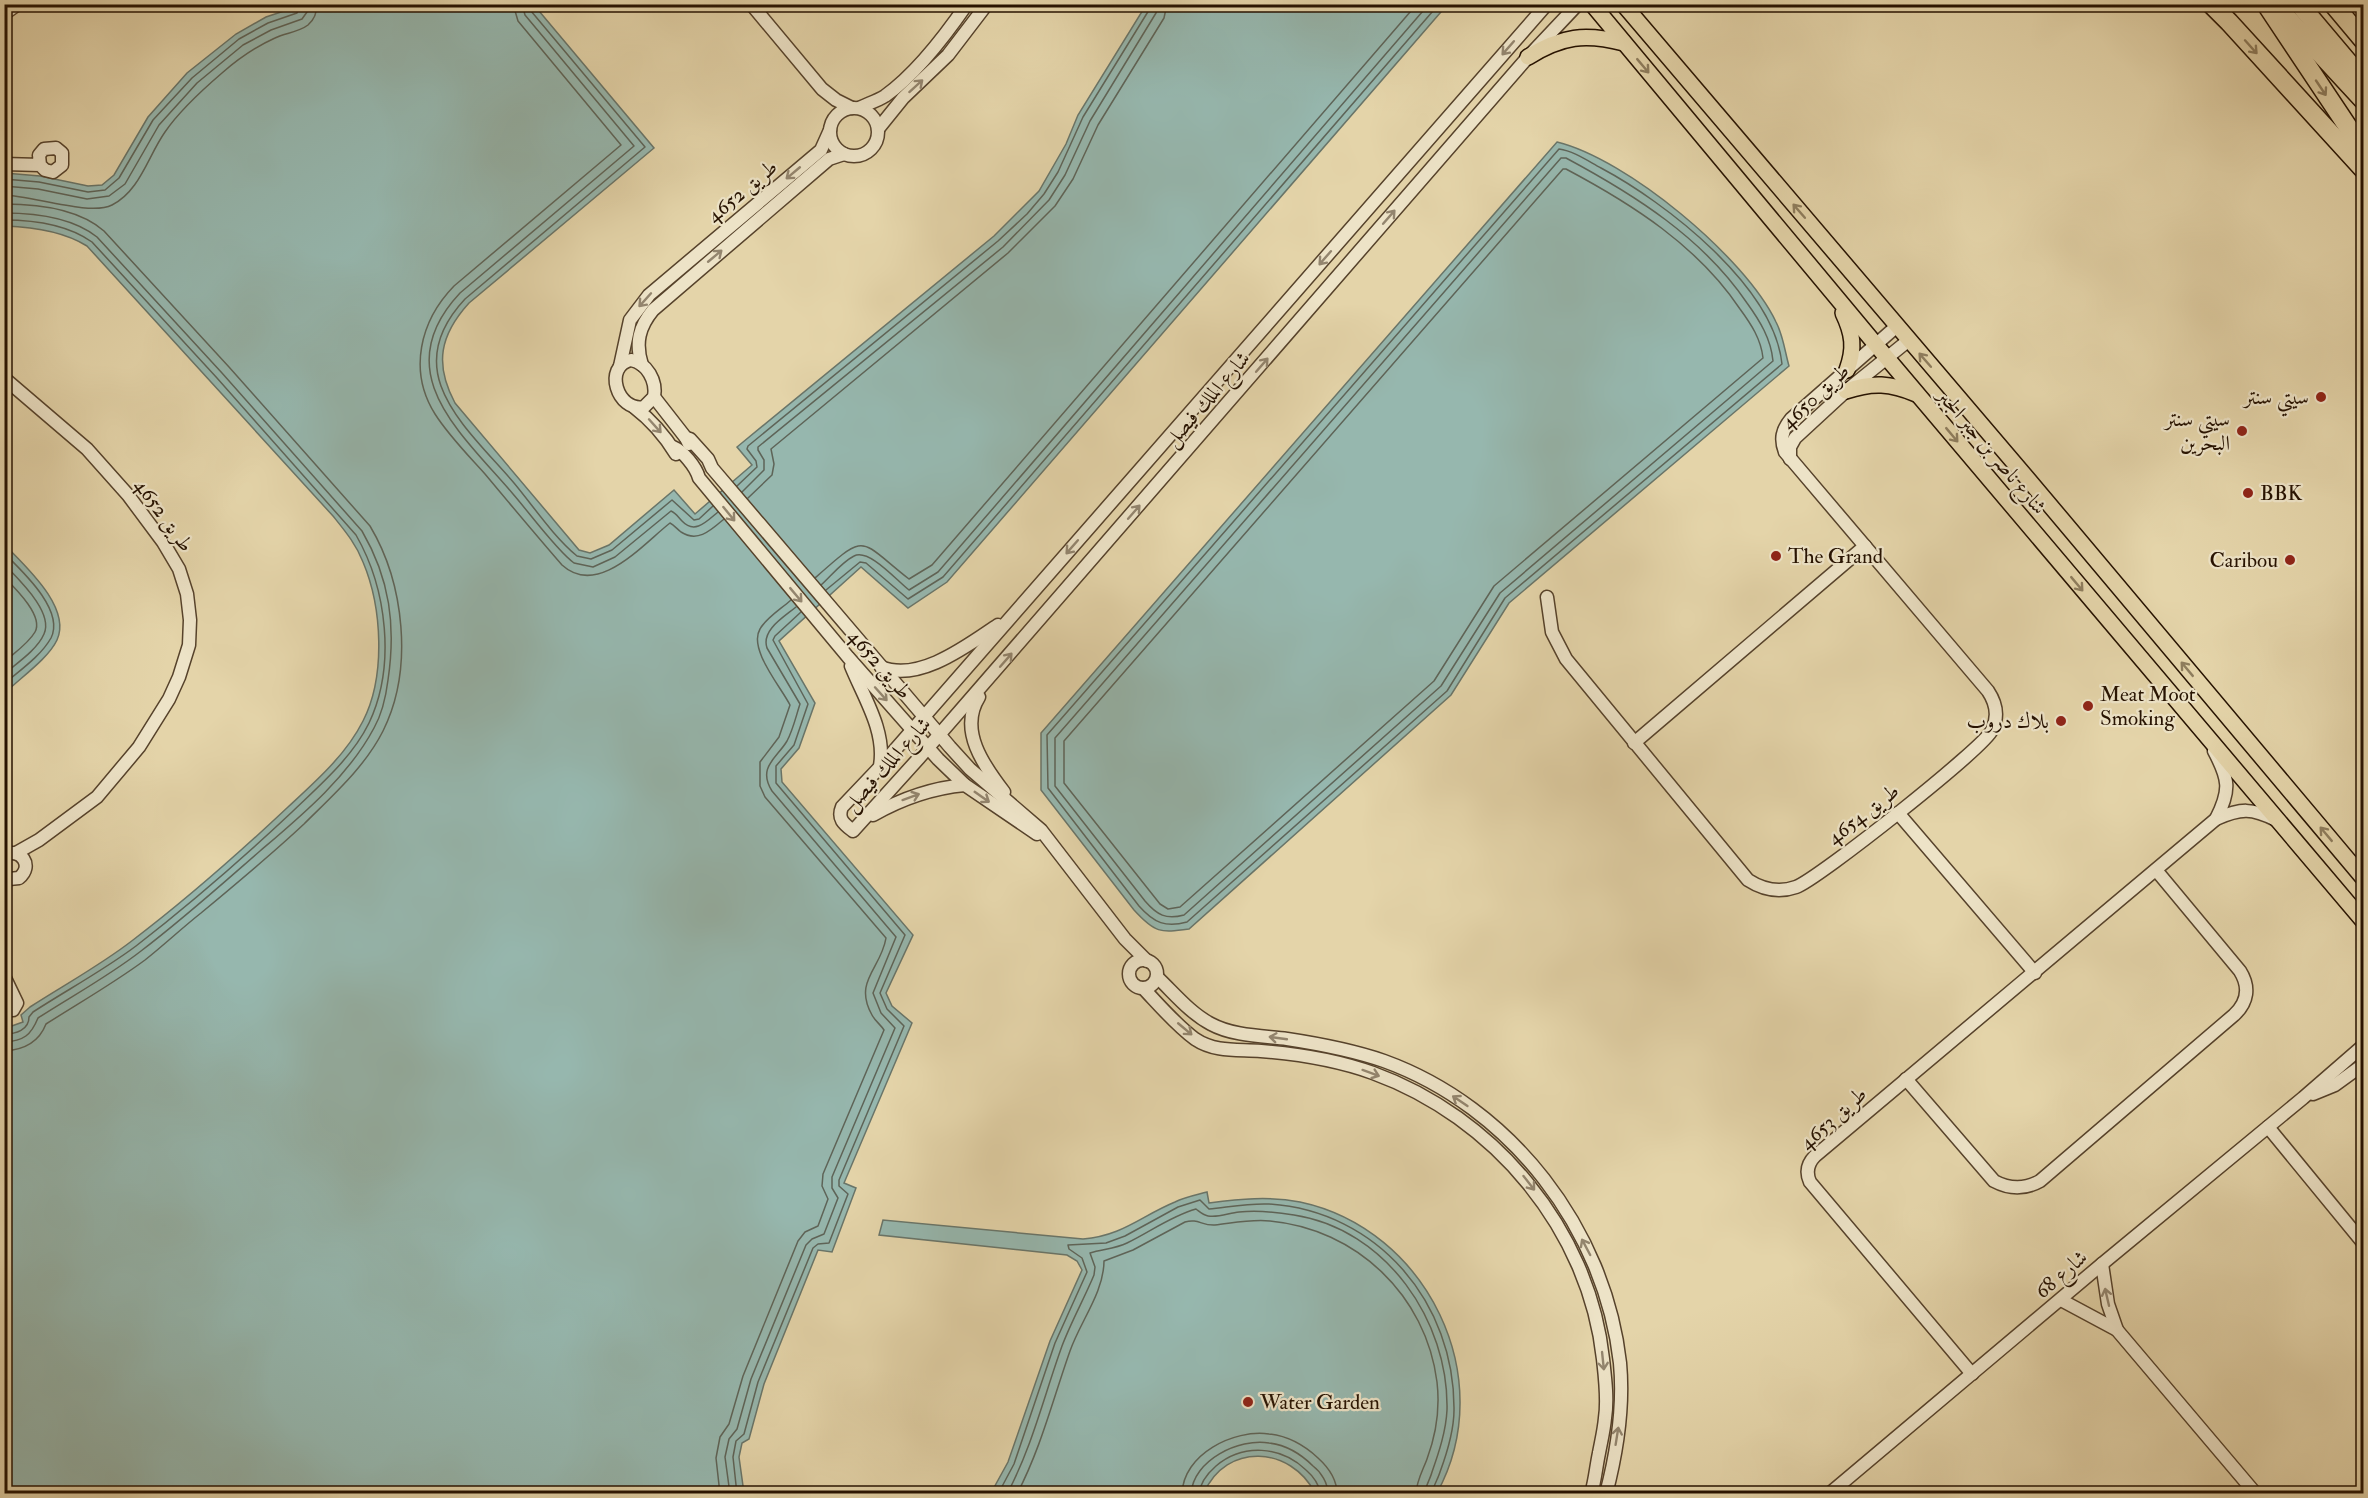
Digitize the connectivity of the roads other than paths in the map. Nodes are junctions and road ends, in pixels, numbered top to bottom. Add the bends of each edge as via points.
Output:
1 (18, 4) edge
2 (751, 4) edge
3 (967, 4) edge
4 (987, 4) edge
5 (1538, 4) edge
6 (1547, 4) edge
7 (1578, 4) edge
8 (1592, 4) edge
9 (1623, 4) edge
10 (1635, 4) edge
11 (2211, 4) edge
12 (2265, 4) edge
13 (2275, 4) edge
14 (2299, 4) edge
15 (2333, 4) edge
16 (4, 14) edge
17 (1534, 18) junction
18 (1646, 32) junction
19 (2364, 41) edge
20 (1624, 43) junction
21 (1528, 57) junction
22 (2364, 81) edge
23 (822, 88) junction
24 (2364, 101) edge
25 (855, 108) junction
26 (830, 127) junction
27 (878, 129) junction
28 (2364, 152) edge
29 (844, 154) junction
30 (40, 160) dead end
31 (4, 164) edge
32 (2364, 170) edge
33 (1836, 297) junction
34 (1897, 326) junction
35 (1909, 340) junction
36 (1876, 345) junction
37 (1887, 358) junction
38 (642, 365) junction
39 (620, 366) junction
40 (1847, 370) junction
41 (4, 378) edge
42 (1846, 391) junction
43 (1917, 394) junction
44 (654, 397) junction
45 (634, 407) junction
46 (1790, 459) junction
47 (1865, 546) junction
48 (1547, 597) dead end
49 (1013, 615) junction
50 (848, 657) junction
51 (880, 666) junction
52 (991, 678) junction
53 (925, 716) junction
54 (913, 729) junction
55 (940, 734) junction
56 (2207, 737) junction
57 (1634, 743) junction
58 (928, 747) junction
59 (880, 767) junction
60 (965, 784) junction
61 (1016, 807) junction
62 (1898, 813) junction
63 (2216, 819) junction
64 (2277, 821) junction
65 (861, 822) junction
66 (1056, 850) junction
67 (15, 856) edge
68 (2156, 870) junction
69 (4, 877) edge
70 (2364, 879) edge
71 (2364, 922) edge
72 (1125, 939) junction
73 (1147, 961) junction
74 (1133, 965) junction
75 (2035, 973) junction
76 (1157, 977) junction
77 (7, 981) edge
78 (1143, 988) junction
79 (4, 1004) edge
80 (2364, 1045) edge
81 (2364, 1064) edge
82 (1906, 1079) junction
83 (2303, 1098) junction
84 (2268, 1127) junction
85 (2364, 1244) edge
86 (2102, 1264) junction
87 (2061, 1300) junction
88 (2117, 1330) junction
89 (1972, 1374) junction
90 (1846, 1481) junction
91 (1591, 1494) edge
92 (1606, 1494) edge
93 (1829, 1494) edge
94 (1839, 1494) edge
95 (2256, 1494) edge

1 - 16 street
2 - 23 street
3 - 25 street via 937,45 894,88
27 -> 4 street via 903,98 948,55
5 - 17 street
6 - 17 street, شارع الملك فيصل
7 - 21 street, شارع الملك فيصل
8 - 20 main road, شارع ناصر بن جبر الجبر
9 - 18 main road, شارع ناصر بن جبر الجبر
10 - 18 main road
11 -> 32 highway
12 -> 28 highway
13 - 24 highway
14 - 22 highway
15 - 19 highway
17 -> 49 street, شارع الملك فيصل
34 -> 18 main road, شارع ناصر بن جبر الجبر
20 - 21 main road via 1574,38 1545,46
20 -> 33 main road, شارع ناصر بن جبر الجبر
52 -> 21 street, شارع الملك فيصل
23 - 25 street via 836,100
23 - 26 street via 830,105
25 - 26 street via 838,113
25 - 27 street via 868,112
26 - 29 street via 831,140
26 -> 39 street, طريق 4652 via 821,150 649,295 630,320
27 - 29 street via 872,148 854,156
38 -> 29 street, طريق 4652 via 640,334 653,310 829,159
30 - 31 street via 32,166
33 - 36 main road, شارع ناصر بن جبر الجبر
33 - 40 main road via 1853,338
34 - 35 main road, شارع ناصر بن جبر الجبر
34 - 36 street, طريق 4650
35 - 37 street, طريق 4650
70 -> 35 main road, شارع ناصر بن جبر الجبر
36 - 37 main road, شارع ناصر بن جبر الجبر
36 - 40 street, طريق 4650
37 - 42 street, طريق 4650
37 - 43 main road, شارع ناصر بن جبر الجبر
38 - 39 street via 631,360
38 - 44 street via 652,378
39 - 45 street via 618,392
40 - 46 street, طريق 4650 via 1786,425 1782,438
41 - 67 street, طريق 4652 via 87,449 128,495 179,569 190,620 189,645 179,677 139,747 97,797
42 - 43 main road via 1882,384
42 - 46 street, طريق 4650 via 1795,438
43 -> 56 main road, شارع ناصر بن جبر الجبر
44 - 45 street via 644,407
44 - 51 street, طريق 4652
45 -> 50 street, طريق 4652 via 695,469
46 - 47 street, طريق 4654
47 - 57 street
47 - 62 street, طريق 4654 via 1988,691 1996,708 1988,736
48 - 57 street, طريق 4654 via 1549,620 1560,650
49 - 51 street via 937,662 893,672
49 - 53 street, شارع الملك فيصل
50 -> 54 street, طريق 4652
50 - 59 street via 879,731
51 - 53 street, طريق 4652
52 - 55 street, شارع الملك فيصل
52 - 61 street via 974,704 973,741 982,761
53 - 54 street, شارع الملك فيصل
53 - 55 street, طريق 4652
54 - 58 street, طريق 4652
54 - 59 street, شارع الملك فيصل
55 - 58 street, شارع الملك فيصل
55 - 61 street, طريق 4652 via 970,769
56 - 63 street, طريق 4653 via 2226,774 2226,800
56 - 64 main road, شارع ناصر بن جبر الجبر
57 - 62 street, طريق 4654 via 1748,879 1768,889 1792,889 1808,882
58 - 60 street, طريق 4652
58 - 65 street, شارع الملك فيصل
59 - 65 street, شارع الملك فيصل via 840,812 842,822 853,831
65 -> 60 street via 893,804 931,790
60 -> 66 street, طريق 4652
61 - 66 street, طريق 4652
62 - 75 street
63 - 64 street, طريق 4653 via 2235,811 2251,811
63 - 68 street, طريق 4653
64 - 71 main road, شارع ناصر بن جبر الجبر
66 - 72 street, طريق 4652
67 - 69 street via 26,871 19,878
68 - 75 street, طريق 4653
68 - 82 street via 2240,971 2247,988 2245,1000 2234,1015 2040,1181 2020,1188 1994,1181
72 - 73 street
72 - 74 street
73 - 74 street
73 - 76 street via 1156,969
74 - 78 street via 1129,972 1131,980
75 - 82 street, طريق 4653
76 - 78 street via 1154,984
92 -> 76 street via 1620,1418 1617,1342 1591,1257 1555,1192 1534,1166 1460,1100 1411,1071 1347,1050 1213,1025
77 - 79 street via 17,1005 11,1010
78 -> 91 street via 1197,1040 1216,1048 1260,1050 1341,1063 1406,1086 1470,1125 1519,1171 1564,1236 1591,1299 1601,1339 1606,1416
80 - 83 street, شارع 68
81 - 83 street, شارع 68 via 2335,1084
82 - 89 street, طريق 4653 via 1815,1156 1809,1164 1808,1178
83 - 84 street, شارع 68
84 - 85 street
84 - 86 street, شارع 68
86 - 87 street, شارع 68
88 -> 86 street via 2108,1304
87 - 88 street
87 - 89 street, شارع 68
88 - 95 street
89 - 90 street, شارع 68
90 - 93 street, شارع 68
90 - 94 street

